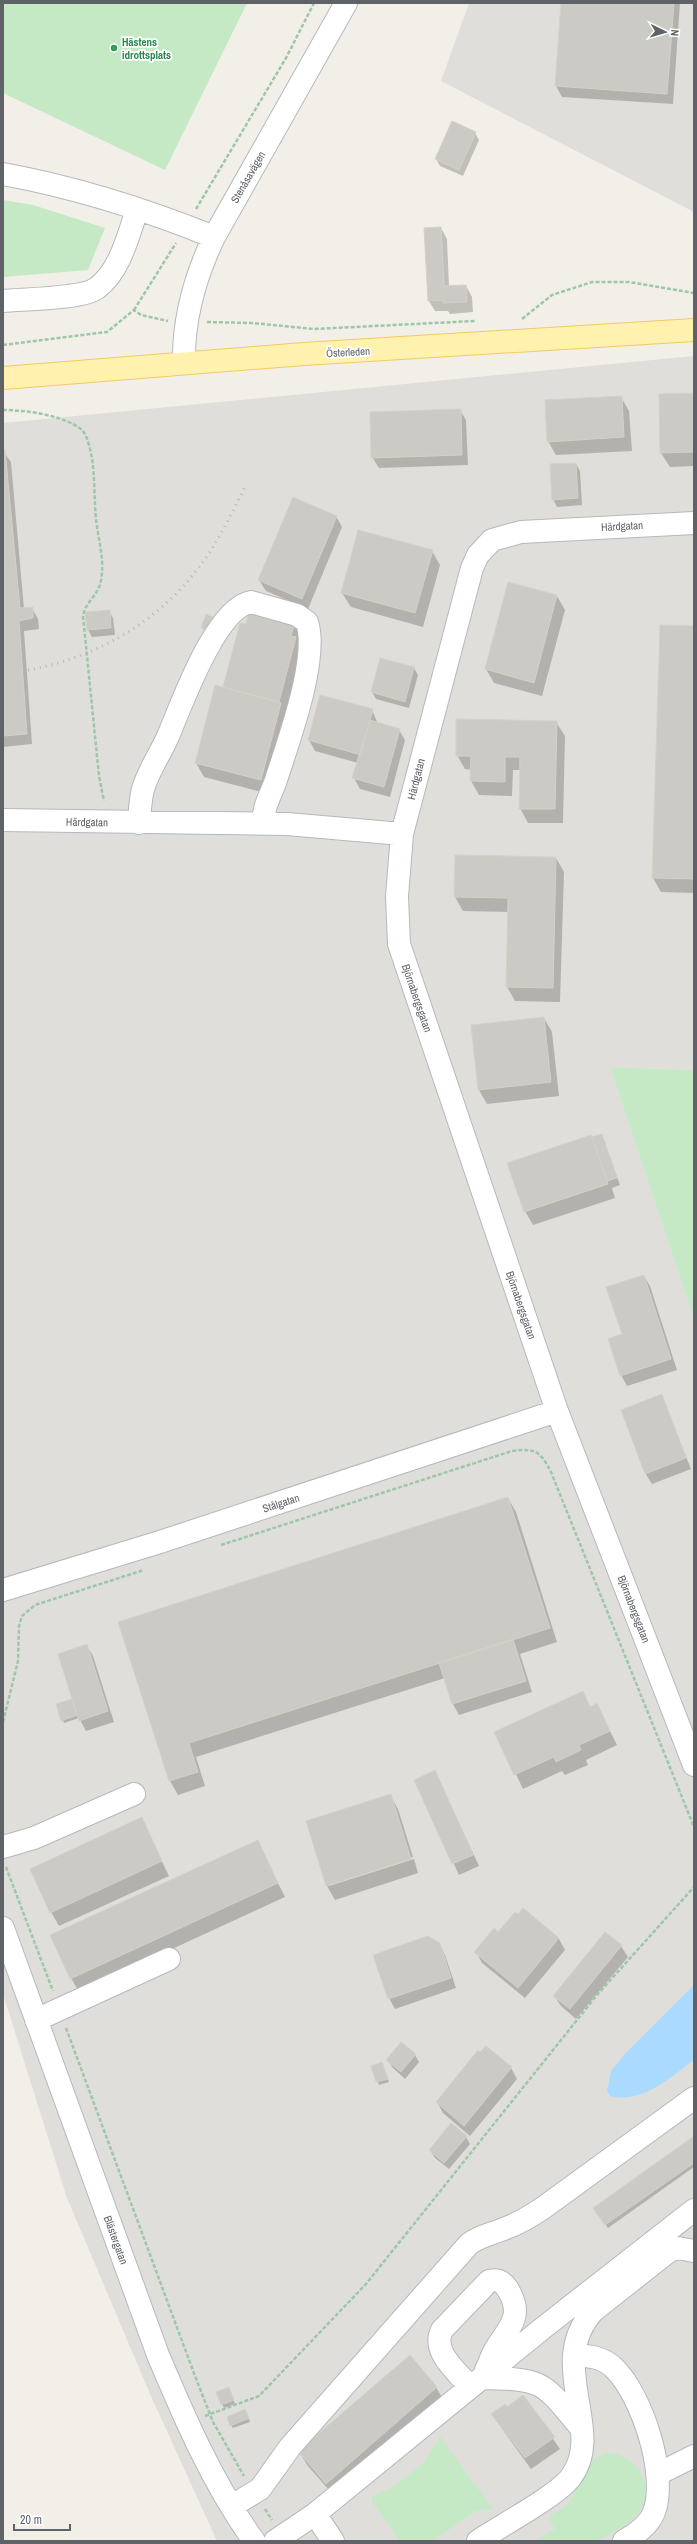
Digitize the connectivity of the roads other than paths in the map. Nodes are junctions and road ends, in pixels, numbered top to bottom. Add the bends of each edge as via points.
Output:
1 (346, 3) edge
2 (3, 174) edge
3 (137, 210) junction
4 (214, 237) junction
5 (3, 301) edge
6 (694, 330) edge
7 (184, 363) junction
8 (3, 378) edge
9 (694, 523) edge
10 (3, 820) edge
11 (139, 822) junction
12 (264, 823) junction
13 (402, 834) junction
14 (557, 1411) junction
15 (3, 1590) edge
16 (694, 1765) edge
17 (134, 1794) dead end
18 (4, 1854) edge
19 (3, 1928) edge
20 (169, 1959) dead end
21 (36, 2020) junction
22 (694, 2098) edge
23 (694, 2210) edge
24 (694, 2251) edge
25 (574, 2355) junction
26 (476, 2382) junction
27 (582, 2429) junction
28 (694, 2456) edge
29 (658, 2474) junction
30 (232, 2506) junction
31 (315, 2514) junction
32 (279, 2538) edge
33 (254, 2541) edge
34 (333, 2541) edge
35 (478, 2541) edge
36 (624, 2541) edge

1 - 4 street, Stenåsavägen
2 - 3 street via 55,184
3 - 4 street
3 - 5 street via 113,270 96,289 73,295
4 - 7 street, Stenåsavägen via 202,261 186,321
6 - 7 main road, Österleden
7 - 8 main road, Österleden
9 - 13 street, Härdgatan via 521,532 492,540 483,548 472,568
10 - 11 street, Härdgatan
11 - 12 street, Härdgatan
11 - 12 street via 143,790 149,772 168,736 203,654 228,617 243,604 251,602 297,615 307,622 310,644 305,678 291,731 262,814
12 - 13 street, Härdgatan
13 - 14 street, Björnabergsgatan via 397,896 399,944
14 - 15 street, Stålgatan via 167,1540
14 - 16 street, Björnabergsgatan
17 - 18 street
19 - 21 street, Blästergatan
20 - 21 street
21 - 30 street, Blästergatan via 156,2348 187,2423
22 - 30 street via 543,2208 524,2220 480,2236 469,2244 290,2447 260,2489
23 - 26 street
24 - 25 street via 678,2248 669,2251 593,2311 585,2320
25 - 27 street via 574,2382
25 - 29 street via 602,2359 618,2373 643,2416
26 - 27 street via 523,2379 543,2386 561,2402
26 - 31 street
27 - 35 street via 578,2466 570,2478 562,2486
28 - 29 street
29 - 36 street via 654,2513 644,2526
30 - 33 street, Blästergatan
31 - 32 street
31 - 34 street

